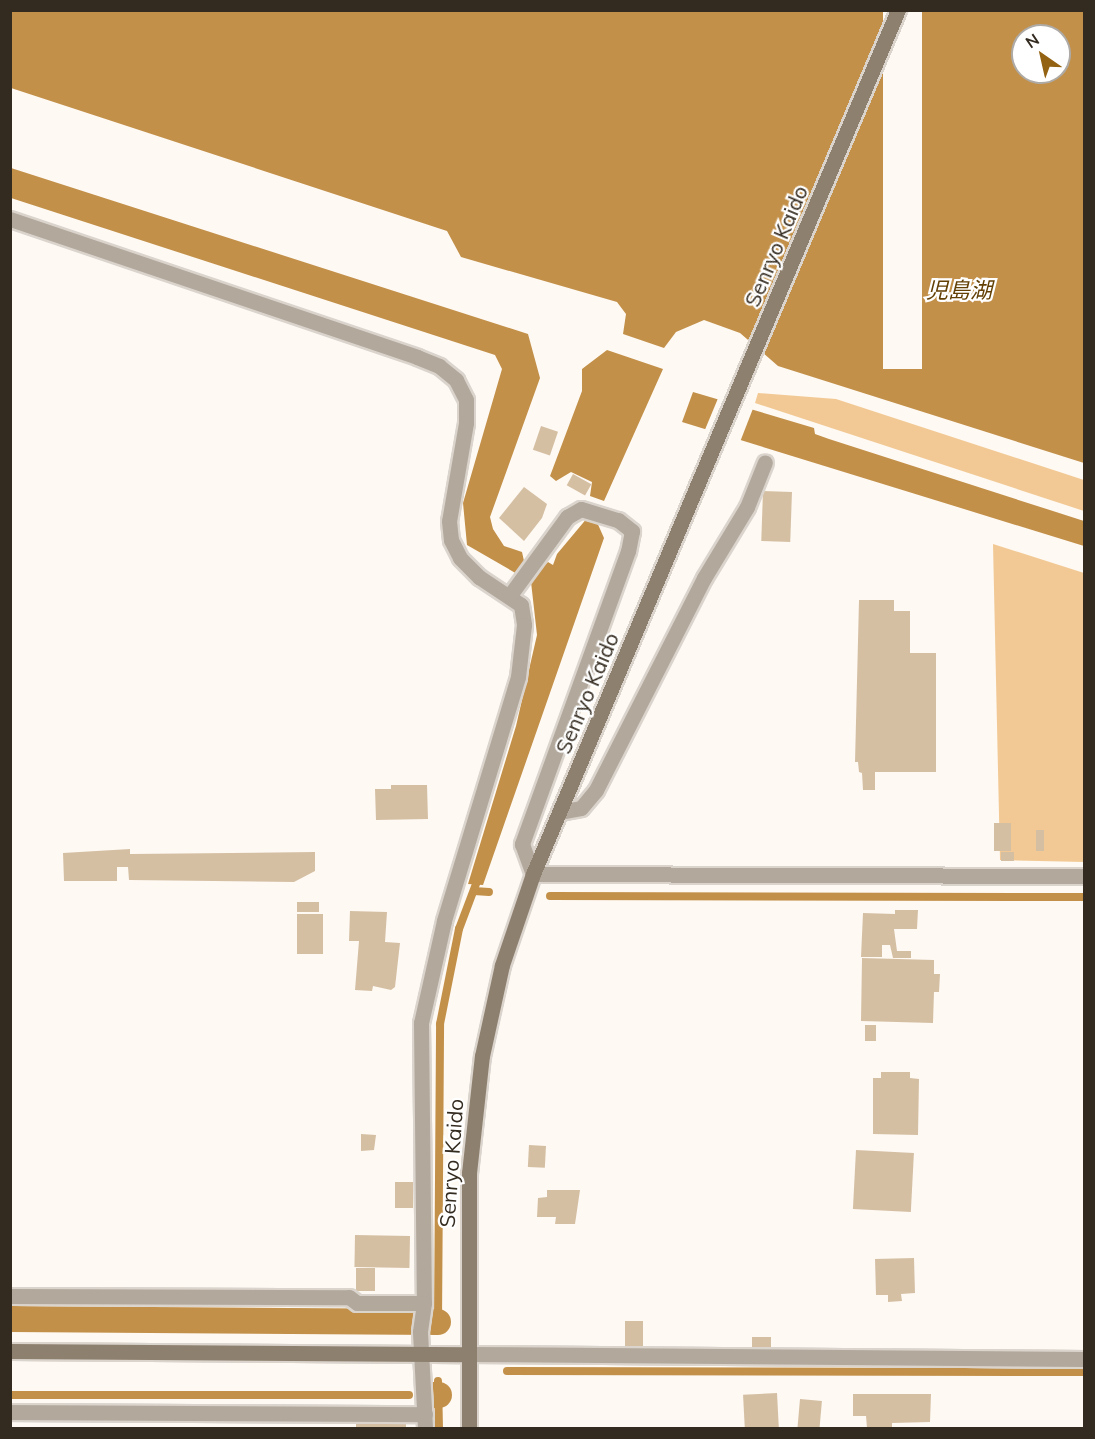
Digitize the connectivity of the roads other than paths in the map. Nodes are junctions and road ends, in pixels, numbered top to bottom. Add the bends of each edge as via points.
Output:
1 (898, 10) edge
2 (10, 219) edge
3 (765, 462) dead end
4 (510, 595) junction
5 (559, 812) junction
6 (533, 874) junction
7 (1084, 876) edge
8 (10, 1296) edge
9 (423, 1309) junction
10 (10, 1351) edge
11 (422, 1351) junction
12 (467, 1354) junction
13 (1084, 1359) edge
14 (10, 1412) edge
15 (425, 1421) edge
16 (468, 1428) edge

1 - 5 street, Senryo Kaido
2 - 4 street via 174,272 439,366 456,380 466,400 466,423 448,521 451,540 460,558 479,577
3 - 5 street via 747,507 704,578 596,790 581,808
4 - 6 street via 567,517 594,511 632,531 522,844
4 - 9 street via 521,605 523,657 444,921 422,1023
5 - 6 street, Senryo Kaido
6 - 7 street
6 - 12 street, Senryo Kaido via 502,965 476,1102 468,1205
8 - 9 street via 349,1298 357,1303
9 - 11 street
10 - 11 street
11 - 12 street
11 - 15 street
12 - 13 street
12 - 16 street, Senryo Kaido
14 - 15 street

